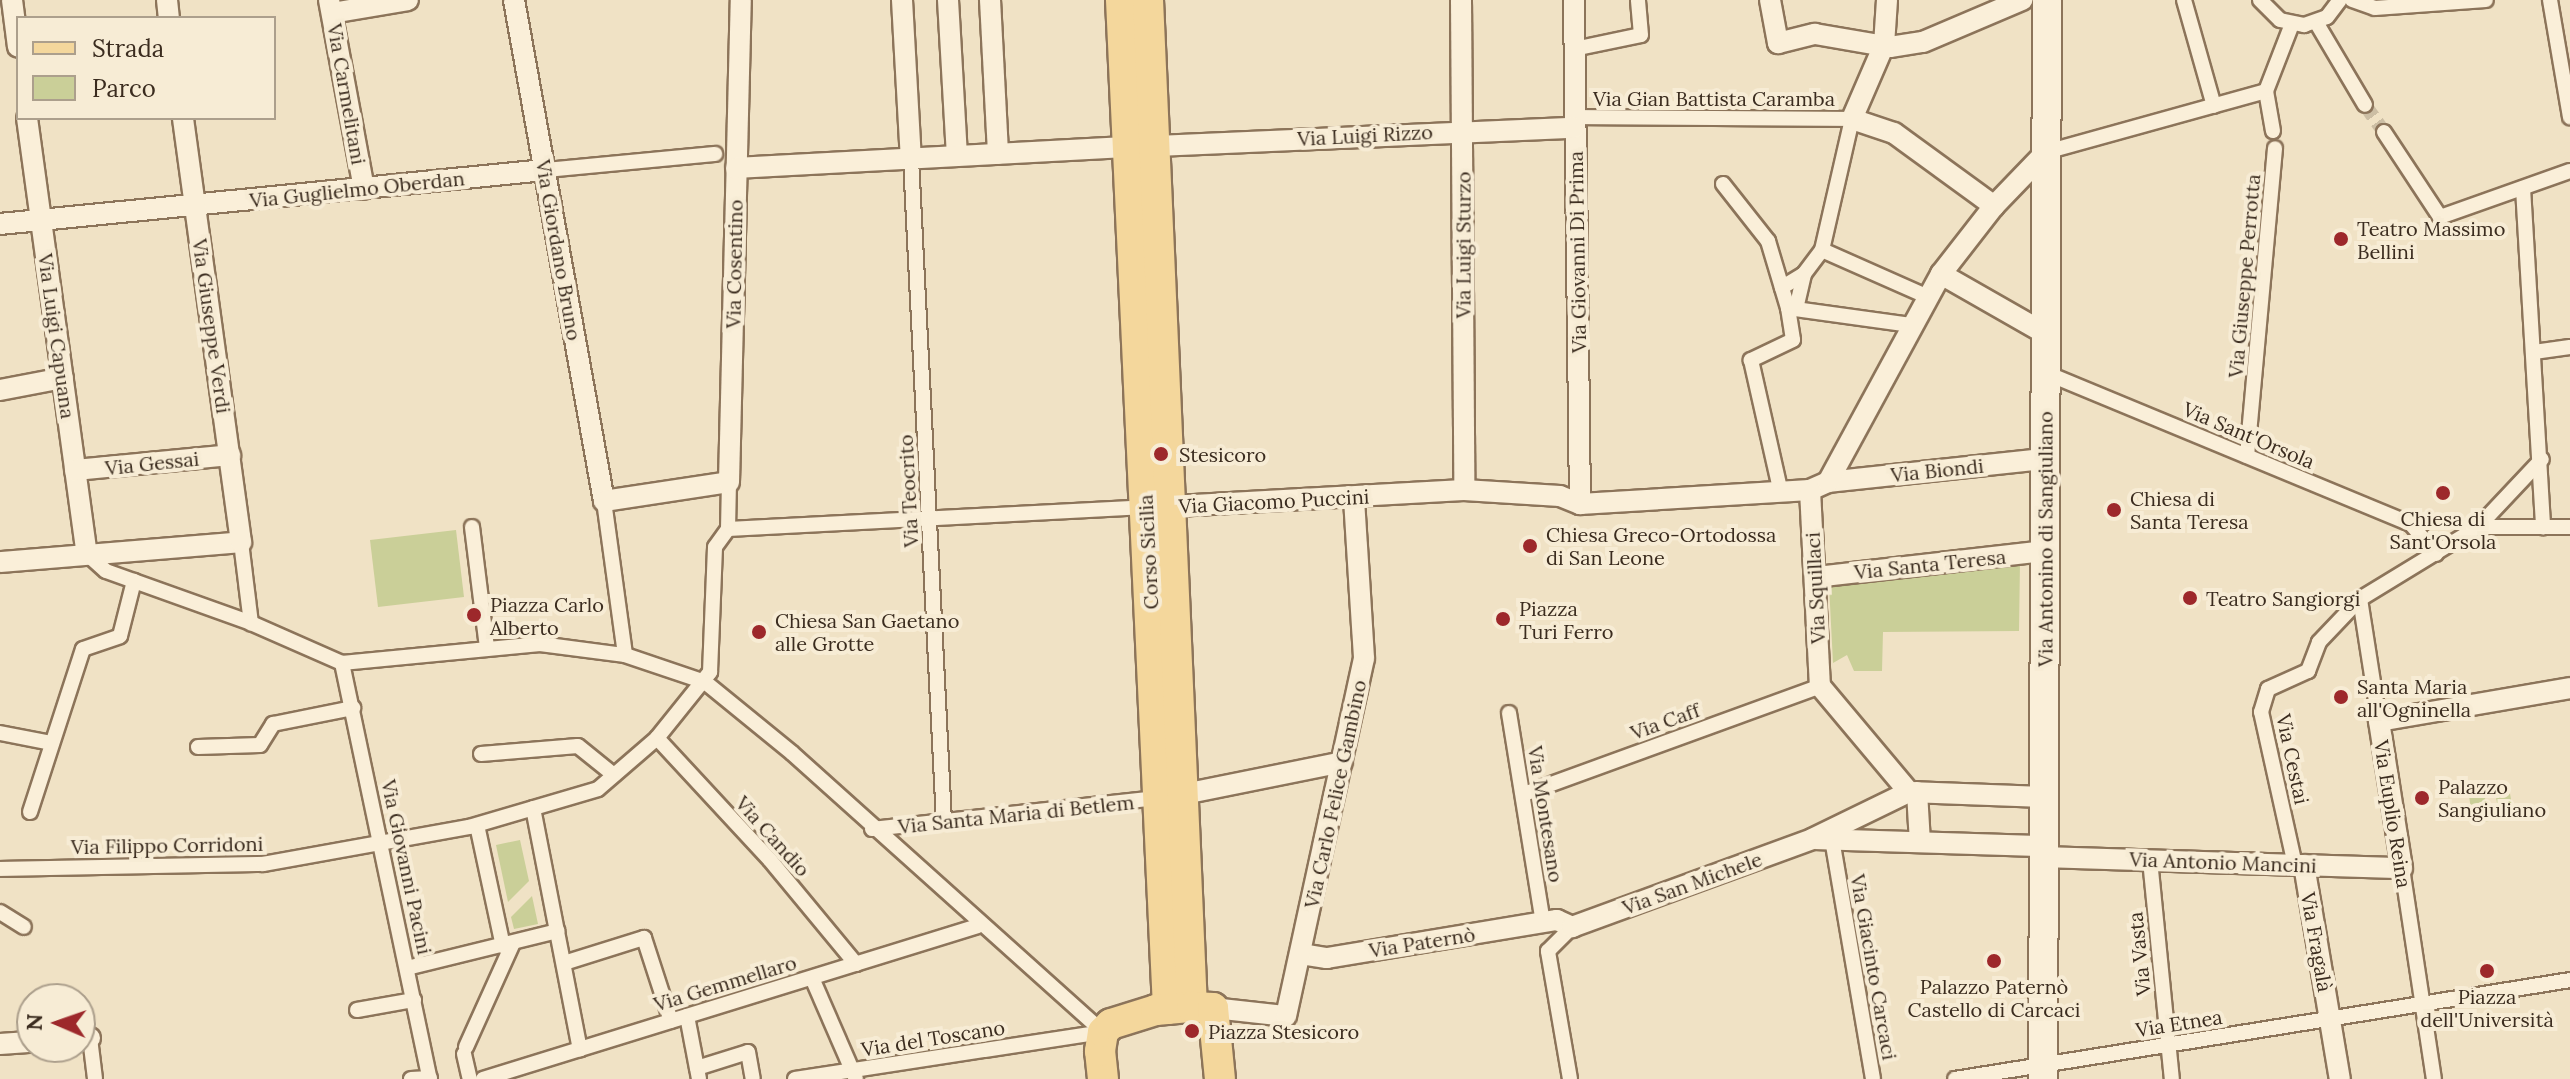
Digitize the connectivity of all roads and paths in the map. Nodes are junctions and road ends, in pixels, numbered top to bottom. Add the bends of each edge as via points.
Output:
1 (12, 0) edge
2 (408, 0) edge
3 (514, 0) edge
4 (741, 0) edge
5 (902, 0) edge
6 (948, 0) edge
7 (990, 0) edge
8 (1121, 0) edge
9 (1148, 0) edge
10 (1461, 0) edge
11 (1574, 0) edge
12 (1638, 0) edge
13 (1770, 0) edge
14 (1887, 0) edge
15 (2022, 0) edge
16 (2047, 0) edge
17 (2184, 0) edge
18 (2260, 0) edge
19 (2340, 0) edge
20 (2352, 0) edge
21 (2478, 0) edge
22 (2486, 0) edge
23 (2550, 0) edge
24 (330, 7) edge
25 (2316, 22) junction
26 (2292, 24) junction
27 (16, 31) edge
28 (1884, 45) junction
29 (1574, 49) junction
30 (2266, 91) junction
31 (2365, 105) tunnel mouth
32 (2214, 106) junction
33 (2570, 117) edge
34 (1852, 119) junction
35 (27, 120) edge
36 (183, 120) edge
37 (1575, 123) junction
38 (1463, 130) junction
39 (2273, 131) dead end
40 (2384, 132) tunnel mouth
41 (1133, 147) junction
42 (2275, 148) dead end
43 (2046, 152) junction
44 (715, 154) dead end
45 (998, 154) junction
46 (957, 156) junction
47 (911, 159) junction
48 (736, 168) junction
49 (545, 170) junction
50 (2570, 171) edge
51 (1723, 184) dead end
52 (2523, 188) junction
53 (364, 189) junction
54 (195, 205) junction
55 (1994, 206) junction
56 (41, 220) junction
57 (0, 224) edge
58 (1820, 253) junction
59 (1804, 274) junction
60 (1941, 274) junction
61 (1782, 287) junction
62 (1926, 296) junction
63 (1792, 309) junction
64 (1911, 325) junction
65 (2046, 334) junction
66 (2570, 347) edge
67 (2534, 352) junction
68 (2046, 373) junction
69 (63, 378) junction
70 (0, 390) edge
71 (230, 455) junction
72 (2247, 456) junction
73 (2045, 459) junction
74 (2542, 459) junction
75 (75, 470) junction
76 (729, 482) junction
77 (1819, 486) junction
78 (1464, 490) junction
79 (1781, 493) junction
80 (1354, 497) junction
81 (604, 501) junction
82 (1580, 504) junction
83 (1158, 506) junction
84 (929, 517) junction
85 (472, 527) dead end
86 (2478, 527) junction
87 (2543, 527) junction
88 (2564, 527) edge
89 (728, 529) junction
90 (240, 538) junction
91 (2433, 549) junction
92 (2045, 551) junction
93 (87, 554) junction
94 (0, 562) edge
95 (1816, 577) junction
96 (134, 581) junction
97 (2360, 599) junction
98 (251, 623) junction
99 (487, 647) junction
100 (625, 655) junction
101 (342, 663) junction
102 (705, 682) junction
103 (1820, 686) junction
104 (2570, 688) edge
105 (353, 708) junction
106 (1509, 713) dead end
107 (2379, 721) junction
108 (0, 733) edge
109 (657, 738) junction
110 (52, 743) junction
111 (198, 747) dead end
112 (481, 754) dead end
113 (1342, 762) junction
114 (614, 775) junction
115 (1909, 788) junction
116 (1524, 794) junction
117 (1171, 796) junction
118 (2044, 797) junction
119 (533, 808) junction
120 (30, 812) dead end
121 (944, 821) junction
122 (473, 826) junction
123 (872, 829) junction
124 (1822, 839) junction
125 (381, 842) junction
126 (1920, 842) junction
127 (2044, 852) junction
128 (2150, 860) junction
129 (2299, 865) junction
130 (2402, 868) junction
131 (0, 869) edge
132 (0, 912) edge
133 (1543, 922) junction
134 (978, 926) junction
135 (24, 927) dead end
136 (1572, 927) junction
137 (559, 934) junction
138 (506, 947) junction
139 (1301, 954) junction
140 (564, 963) junction
141 (856, 964) junction
142 (407, 968) junction
143 (812, 978) junction
144 (2570, 980) edge
145 (414, 1000) junction
146 (2416, 1005) junction
147 (1191, 1008) junction
148 (357, 1010) dead end
149 (687, 1016) junction
150 (2330, 1019) junction
151 (671, 1021) junction
152 (1090, 1034) junction
153 (2168, 1044) junction
154 (580, 1049) junction
155 (2043, 1072) edge
156 (698, 1073) edge
157 (854, 1075) edge
158 (430, 1078) edge
159 (411, 1079) edge
160 (470, 1079) edge
161 (483, 1079) edge
162 (753, 1079) edge
163 (795, 1079) edge
164 (1103, 1079) edge
165 (1220, 1079) edge
166 (1570, 1079) edge
167 (1873, 1079) edge
168 (1955, 1079) edge
169 (2172, 1079) edge
170 (2340, 1079) edge
171 (2434, 1079) edge

1 - 27 street
2 - 24 street
3 - 49 street, Via Giordano Bruno
4 - 48 street, Via Cosentino
5 - 47 street
6 - 46 street
7 - 45 street
8 - 41 main road, Corso Sicilia
9 - 41 main road, Corso Sicilia
10 - 38 street, Via Luigi Sturzo
11 - 29 street, Via Giovanni Di Prima
12 - 29 street via 1641,35
13 - 28 street via 1778,43 1815,34
14 - 28 street
15 - 28 street via 1923,42
16 - 43 main road, Via Antonino di Sangiuliano
17 - 32 street
18 - 26 street via 2269,13
19 - 25 street
20 - 21 street via 2375,8
21 - 22 street
23 - 33 street
24 - 53 street, Via Carmelitani
25 - 26 street
25 - 31 street
26 - 30 street
28 - 34 street
29 - 37 street, Via Giovanni Di Prima
30 - 32 street
30 - 39 street
32 - 43 street
34 - 37 street, Via Gian Battista Caramba
34 - 55 street via 1894,133
34 - 58 street
35 - 56 street, Via Luigi Capuana
36 - 54 street, Via Giuseppe Verdi
37 - 38 street, Via Luigi Rizzo
37 - 82 street, Via Giovanni Di Prima
38 - 41 street, Via Luigi Rizzo
38 - 78 street, Via Luigi Sturzo
40 - 52 street via 2440,217
41 - 45 street, Via Luigi Rizzo
41 - 83 main road, Corso Sicilia
42 - 72 street, Via Giuseppe Perrotta
43 - 55 street
43 - 65 main road, Via Antonino di Sangiuliano
44 - 49 street, Via Guglielmo Oberdan
45 - 46 street, Via Luigi Rizzo
46 - 47 street, Via Luigi Rizzo
47 - 48 street, Via Luigi Rizzo
47 - 84 street, Via Teocrito
48 - 76 street, Via Cosentino
49 - 53 street, Via Guglielmo Oberdan
49 - 81 street, Via Giordano Bruno
50 - 52 street
51 - 61 street via 1768,241
52 - 67 street
53 - 54 street, Via Guglielmo Oberdan
54 - 56 street, Via Guglielmo Oberdan
54 - 71 street, Via Giuseppe Verdi
55 - 60 street
56 - 57 street, Via Guglielmo Oberdan
56 - 69 street, Via Luigi Capuana
58 - 59 street
58 - 62 street
59 - 61 street
59 - 63 street
60 - 62 street
60 - 65 street
61 - 63 street
62 - 64 street
63 - 64 street
63 - 79 street via 1793,340 1751,360
64 - 77 street
65 - 68 main road, Via Antonino di Sangiuliano
66 - 67 street
67 - 74 street
68 - 72 street, Via Sant'Orsola
68 - 73 main road, Via Antonino di Sangiuliano
69 - 70 street
69 - 75 street, Via Luigi Capuana
71 - 75 street, Via Gessai
71 - 90 street, Via Giuseppe Verdi
72 - 91 street, Via Sant'Orsola via 2411,524
73 - 77 street, Via Biondi
73 - 92 main road, Via Antonino di Sangiuliano
74 - 86 street, Via Cestai
74 - 87 street
75 - 93 street, Via Luigi Capuana
76 - 81 street
76 - 89 street, Via Cosentino
77 - 79 street, Via Biondi
77 - 95 street, Via Squillaci
78 - 80 street, Via Giacomo Puccini
78 - 82 street, Via Giacomo Puccini via 1560,496
79 - 82 street, Via Giacomo Puccini
80 - 83 street, Via Giacomo Puccini
80 - 113 street, Via Carlo Felice Gambino via 1364,658
81 - 100 street
83 - 84 street, Via Giacomo Puccini
83 - 117 main road, Corso Sicilia
84 - 89 street, Via Giacomo Puccini
84 - 121 street, Via Teocrito
85 - 99 street
86 - 87 street
86 - 91 street, Via Cestai
87 - 88 street
89 - 102 street via 715,547 710,672
90 - 93 street
90 - 98 street
91 - 97 street, Via Cestai
92 - 95 street, Via Santa Teresa
92 - 118 main road, Via Antonino di Sangiuliano
93 - 94 street
93 - 96 street via 92,563
95 - 103 street, Via Squillaci
96 - 98 street
96 - 110 street via 120,636 83,649
97 - 107 street, Via Euplio Reina
97 - 129 street, Via Cestai via 2319,642 2308,671 2268,689 2261,712
98 - 101 street
99 - 100 street via 540,644
99 - 101 street
100 - 102 street
101 - 105 street, Via Giovanni Pacini
102 - 109 street, Via Filippo Corridoni
102 - 123 street
103 - 115 street
103 - 116 street, Via Caff
104 - 107 street
105 - 111 street via 273,724 260,745
105 - 125 street, Via Giovanni Pacini
106 - 116 street, Via Montesano
107 - 130 street, Via Euplio Reina
108 - 110 street
109 - 114 street, Via Filippo Corridoni
109 - 141 street, Via Candio via 770,860
110 - 120 street
112 - 114 street via 578,746
113 - 117 street, Via Santa Maria di Betlem
113 - 139 street, Via Carlo Felice Gambino
114 - 119 street, Via Filippo Corridoni via 598,789
115 - 118 street
115 - 124 street, Via San Michele
115 - 126 street
116 - 133 street, Via Montesano
117 - 121 street, Via Santa Maria di Betlem
117 - 147 main road, Corso Sicilia
118 - 127 main road, Via Antonino di Sangiuliano
119 - 122 street, Via Filippo Corridoni
119 - 137 street
121 - 123 street, Via Santa Maria di Betlem
122 - 125 street, Via Filippo Corridoni
122 - 138 street
123 - 134 street
124 - 126 street, Via Antonio Mancini
124 - 136 street, Via San Michele
124 - 167 street, Via Giacinto Carcaci via 1835,861
125 - 131 street, Via Filippo Corridoni via 263,864
125 - 142 street, Via Giovanni Pacini
126 - 127 street, Via Antonio Mancini
127 - 128 street, Via Antonio Mancini
127 - 155 main road, Via Antonino di Sangiuliano
128 - 129 street, Via Antonio Mancini
128 - 153 street, Via Vasta
129 - 130 street, Via Antonio Mancini
129 - 150 street, Via Fragalà
130 - 146 street, Via Euplio Reina
132 - 135 street
133 - 136 street, Via Paternò via 1557,920
133 - 139 street, Via Paternò via 1327,958
134 - 141 street, Via Gemmellaro
134 - 152 street
136 - 166 street via 1548,951
137 - 138 street
137 - 140 street
138 - 142 street
138 - 160 street via 465,1050
139 - 147 street, Via Carlo Felice Gambino via 1286,1016
140 - 151 street via 644,938
140 - 154 street
141 - 143 street, Via Gemmellaro
142 - 145 street, Via Giovanni Pacini
143 - 149 street, Via Gemmellaro
143 - 157 street
144 - 146 street, Via Etnea
145 - 148 street
145 - 158 street, Via Giovanni Pacini
146 - 150 street, Via Etnea
146 - 171 street, Via Euplio Reina
147 - 152 main road via 1130,1015
147 - 165 main road, Corso Sicilia
149 - 151 street, Via Gemmellaro
149 - 156 street
150 - 153 street, Via Etnea
150 - 170 street, Via Fragalà
151 - 154 street, Via Gemmellaro
152 - 157 street, Via del Toscano
152 - 164 main road
153 - 155 street, Via Etnea
153 - 169 street, Via Vasta
154 - 161 street, Via Gemmellaro
155 - 168 street, Via Etnea
156 - 162 street via 748,1052
157 - 163 street, Via del Toscano
158 - 159 street

